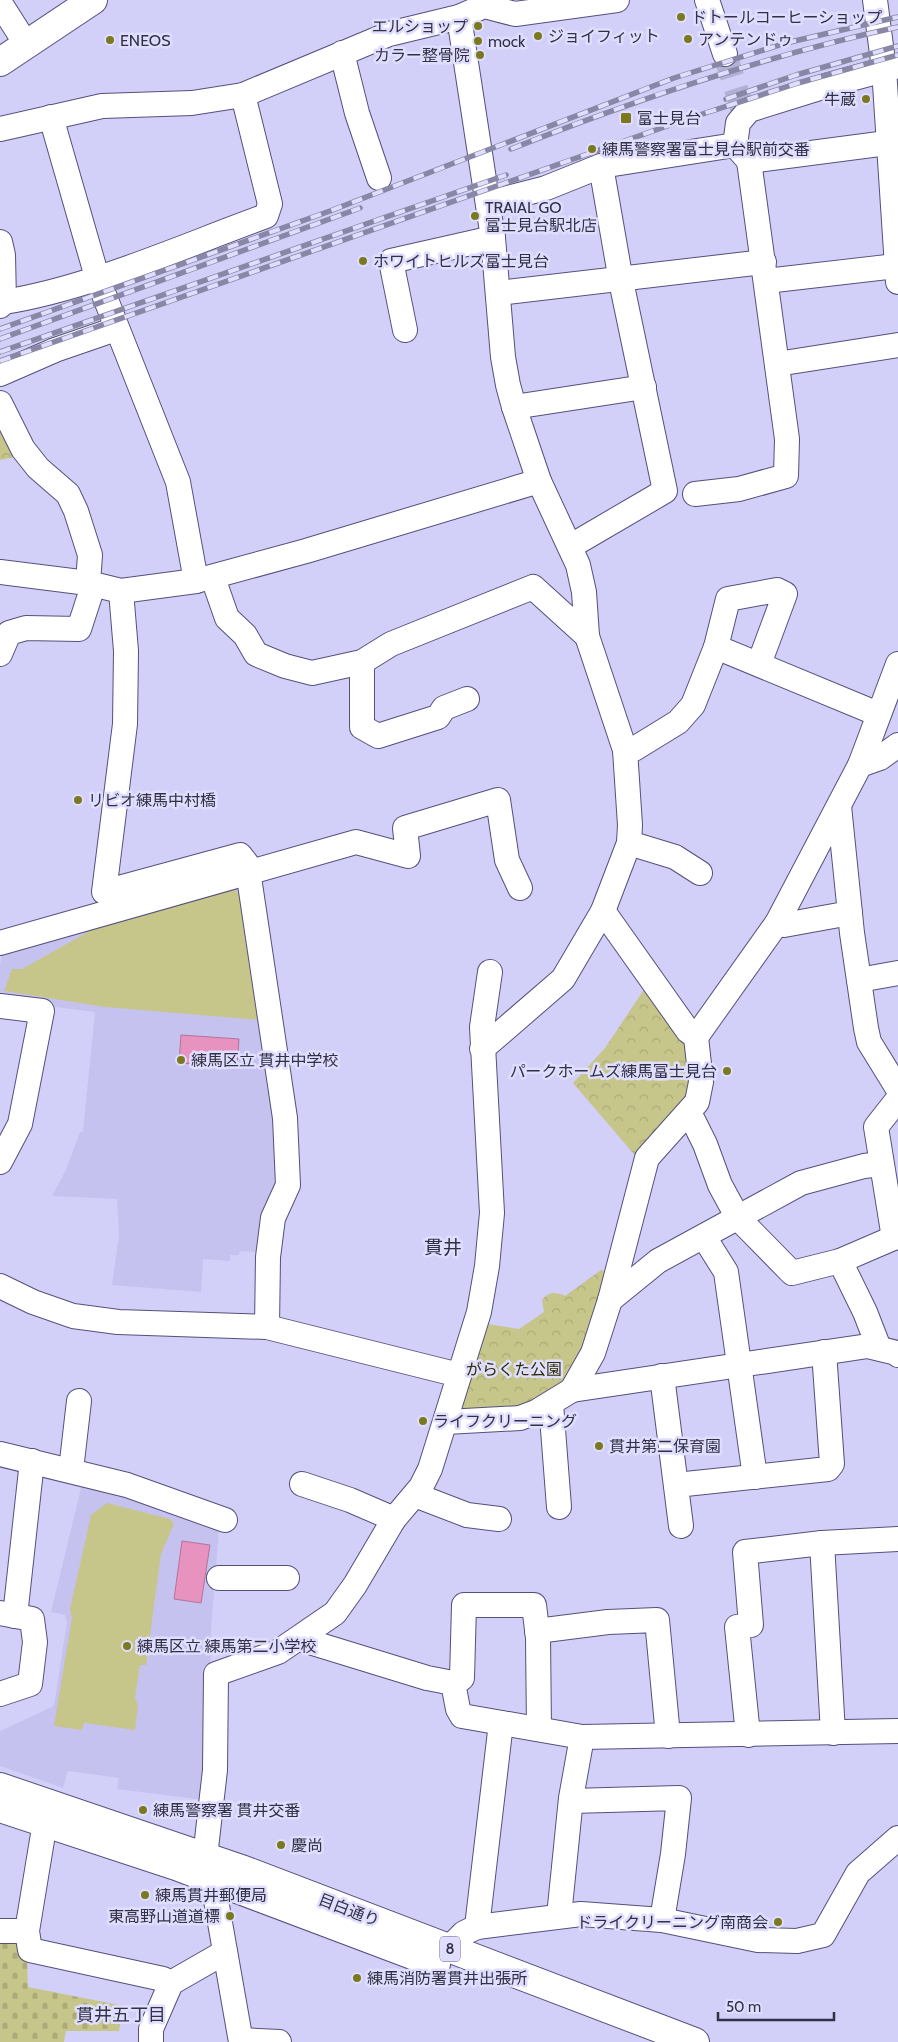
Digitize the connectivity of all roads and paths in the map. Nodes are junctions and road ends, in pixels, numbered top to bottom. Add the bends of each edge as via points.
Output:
1 (93, 0) edge
2 (617, 0) edge
3 (707, 0) edge
4 (874, 0) edge
5 (483, 3) edge
6 (0, 4) edge
7 (459, 17) junction
8 (26, 44) junction
9 (342, 53) junction
10 (725, 54) tunnel mouth
11 (0, 62) edge
12 (891, 68) edge
13 (243, 95) junction
14 (51, 117) junction
15 (0, 128) edge
16 (888, 143) junction
17 (742, 153) junction
18 (601, 166) junction
19 (379, 178) dead end
20 (488, 203) junction
21 (895, 215) edge
22 (493, 238) junction
23 (0, 242) edge
24 (765, 271) junction
25 (897, 274) edge
26 (97, 278) junction
27 (621, 280) junction
28 (499, 293) junction
29 (2, 304) edge
30 (116, 329) junction
31 (405, 330) dead end
32 (898, 345) edge
33 (777, 364) junction
34 (0, 374) edge
35 (644, 387) junction
36 (0, 403) edge
37 (514, 407) junction
38 (539, 481) junction
39 (694, 494) dead end
40 (571, 546) junction
41 (0, 572) edge
42 (204, 579) junction
43 (90, 584) junction
44 (122, 591) junction
45 (587, 636) junction
46 (716, 647) junction
47 (0, 654) edge
48 (362, 662) junction
49 (759, 664) junction
50 (896, 674) edge
51 (467, 699) dead end
52 (878, 714) junction
53 (898, 745) edge
54 (625, 750) junction
55 (860, 765) junction
56 (839, 806) junction
57 (629, 843) junction
58 (248, 872) junction
59 (700, 873) dead end
60 (520, 888) dead end
61 (603, 912) junction
62 (850, 913) junction
63 (777, 923) junction
64 (0, 943) edge
65 (490, 972) dead end
66 (898, 973) edge
67 (859, 980) junction
68 (0, 1006) edge
69 (696, 1037) junction
70 (482, 1049) junction
71 (898, 1089) edge
72 (898, 1099) edge
73 (688, 1112) junction
74 (3, 1149) edge
75 (881, 1164) junction
76 (738, 1218) junction
77 (704, 1237) junction
78 (896, 1237) edge
79 (840, 1260) junction
80 (0, 1286) edge
81 (610, 1300) junction
82 (267, 1327) junction
83 (824, 1352) junction
84 (889, 1352) edge
85 (739, 1365) junction
86 (459, 1375) junction
87 (662, 1376) junction
88 (572, 1390) junction
89 (79, 1400) dead end
90 (551, 1404) junction
91 (446, 1422) junction
92 (0, 1454) edge
93 (32, 1461) junction
94 (71, 1470) junction
95 (755, 1477) junction
96 (302, 1484) dead end
97 (676, 1485) junction
98 (415, 1495) junction
99 (559, 1507) dead end
100 (394, 1519) junction
101 (499, 1519) dead end
102 (225, 1520) dead end
103 (681, 1526) dead end
104 (898, 1539) edge
105 (822, 1543) junction
106 (219, 1578) dead end
107 (286, 1578) dead end
108 (7, 1614) edge
109 (538, 1631) junction
110 (300, 1639) junction
111 (453, 1685) junction
112 (0, 1694) edge
113 (501, 1723) junction
114 (538, 1729) junction
115 (898, 1731) edge
116 (833, 1733) junction
117 (748, 1735) junction
118 (668, 1736) junction
119 (582, 1737) junction
120 (0, 1787) edge
121 (571, 1801) junction
122 (0, 1808) edge
123 (45, 1822) junction
124 (898, 1838) edge
125 (207, 1868) junction
126 (559, 1916) junction
127 (662, 1920) junction
128 (477, 1927) junction
129 (0, 1931) edge
130 (27, 1932) junction
131 (448, 1948) junction
132 (225, 1952) junction
133 (171, 1983) junction
134 (241, 2041) edge
135 (151, 2042) edge
136 (279, 2042) edge
137 (647, 2042) edge
138 (695, 2042) edge

1 - 8 main road
2 - 5 street via 515,14
3 - 10 street
4 - 12 street
5 - 7 street
6 - 8 street
7 - 9 street via 389,34
7 - 20 street
8 - 11 main road
9 - 13 street
9 - 19 street via 357,113
12 - 16 street
12 - 17 street via 749,110 738,123
13 - 14 street via 192,103 102,106
13 - 26 street via 270,204 266,216
14 - 15 street
14 - 26 street
16 - 17 street
16 - 21 street
17 - 18 street
17 - 24 street
18 - 20 street via 546,188
18 - 27 street
20 - 22 street
21 - 25 street
22 - 28 street
22 - 31 street via 391,261
23 - 29 street via 3,255
24 - 25 street
24 - 27 street
24 - 33 street
26 - 29 street
26 - 30 street
27 - 28 street
27 - 35 street
28 - 37 street via 503,357
30 - 34 street
30 - 42 street via 178,482
32 - 33 street
33 - 39 street via 788,438 786,476 738,489
35 - 37 street
35 - 40 street via 664,491
36 - 43 street via 23,449 38,468 68,494 90,555
37 - 38 street
38 - 40 street
38 - 42 street
40 - 45 street via 584,592
41 - 43 street
42 - 44 street
42 - 48 street via 227,618 245,635 256,654 312,673
43 - 44 street
43 - 47 street via 78,629 26,628 9,633
44 - 58 street via 126,651 125,724 104,892 240,855
45 - 48 street via 533,588 391,644
45 - 54 street
46 - 49 street
46 - 49 street via 728,599 777,590 785,594
46 - 54 street via 693,704 678,722 634,749
48 - 51 street via 362,727 378,736 438,718 444,708
49 - 52 street
50 - 52 street
52 - 55 street
53 - 55 street via 880,758
54 - 57 street
55 - 56 street
56 - 62 street
56 - 63 street
57 - 59 street via 675,857
57 - 61 street
58 - 60 street via 356,842 408,856 405,828 498,800 507,860
58 - 64 street
58 - 82 street via 284,1110 288,1185 273,1218 268,1257
61 - 69 street via 656,988
61 - 70 street via 562,979
62 - 63 street via 784,925
62 - 67 street
63 - 69 street
65 - 70 street
66 - 67 street
67 - 71 street via 869,1042
68 - 74 street via 42,1011 20,1124
69 - 73 street via 701,1082 697,1102
70 - 86 street via 491,1232 479,1312
72 - 75 street via 876,1127
73 - 76 street
73 - 81 street via 647,1158
75 - 76 street via 800,1183
75 - 78 street
76 - 77 street
76 - 79 street via 792,1273
77 - 81 street via 658,1261
77 - 85 street via 726,1272
78 - 79 street
79 - 84 street
80 - 82 street via 73,1316 118,1322
81 - 88 street via 593,1353
82 - 86 street
83 - 84 street via 868,1346
83 - 85 street
83 - 95 street via 832,1464 828,1469
85 - 87 street
85 - 95 street
86 - 91 street
87 - 88 street
87 - 97 street
88 - 90 street
89 - 94 street
90 - 91 street via 520,1418
90 - 99 street
91 - 98 street via 430,1469
92 - 93 street
93 - 94 street
93 - 108 street
94 - 102 street via 127,1485
95 - 97 street
96 - 100 street
97 - 103 street
98 - 100 street
98 - 101 street via 467,1515
100 - 110 street via 335,1613
104 - 105 street
105 - 116 street
105 - 117 street via 745,1552 751,1625 738,1627
106 - 107 street
108 - 112 street via 32,1619 35,1642 30,1684
109 - 111 street via 534,1605 464,1605 462,1678
109 - 114 street
109 - 118 street via 608,1622 657,1620
110 - 111 street
110 - 125 street via 278,1652 216,1674 215,1770
111 - 113 street via 462,1716
113 - 114 street
113 - 128 street
114 - 119 street
115 - 116 street
116 - 117 street
117 - 118 street
118 - 119 street
119 - 121 street
120 - 125 main road, 目白通り / 8
121 - 126 street
121 - 127 street via 679,1798 674,1854
122 - 123 main road, 目白通り / 8
123 - 125 main road, 目白通り / 8
123 - 130 street
124 - 127 street via 858,1873 823,1934 797,1941 758,1940
125 - 131 main road, 目白通り / 8
125 - 132 street
125 - 137 main road, 目白通り / 8
126 - 127 street via 581,1914
126 - 128 street
128 - 131 street via 464,1933
129 - 130 street
130 - 133 street via 30,1950
131 - 138 main road, 目白通り / 8
132 - 133 street
132 - 134 street
133 - 135 street via 151,2030
134 - 136 street

